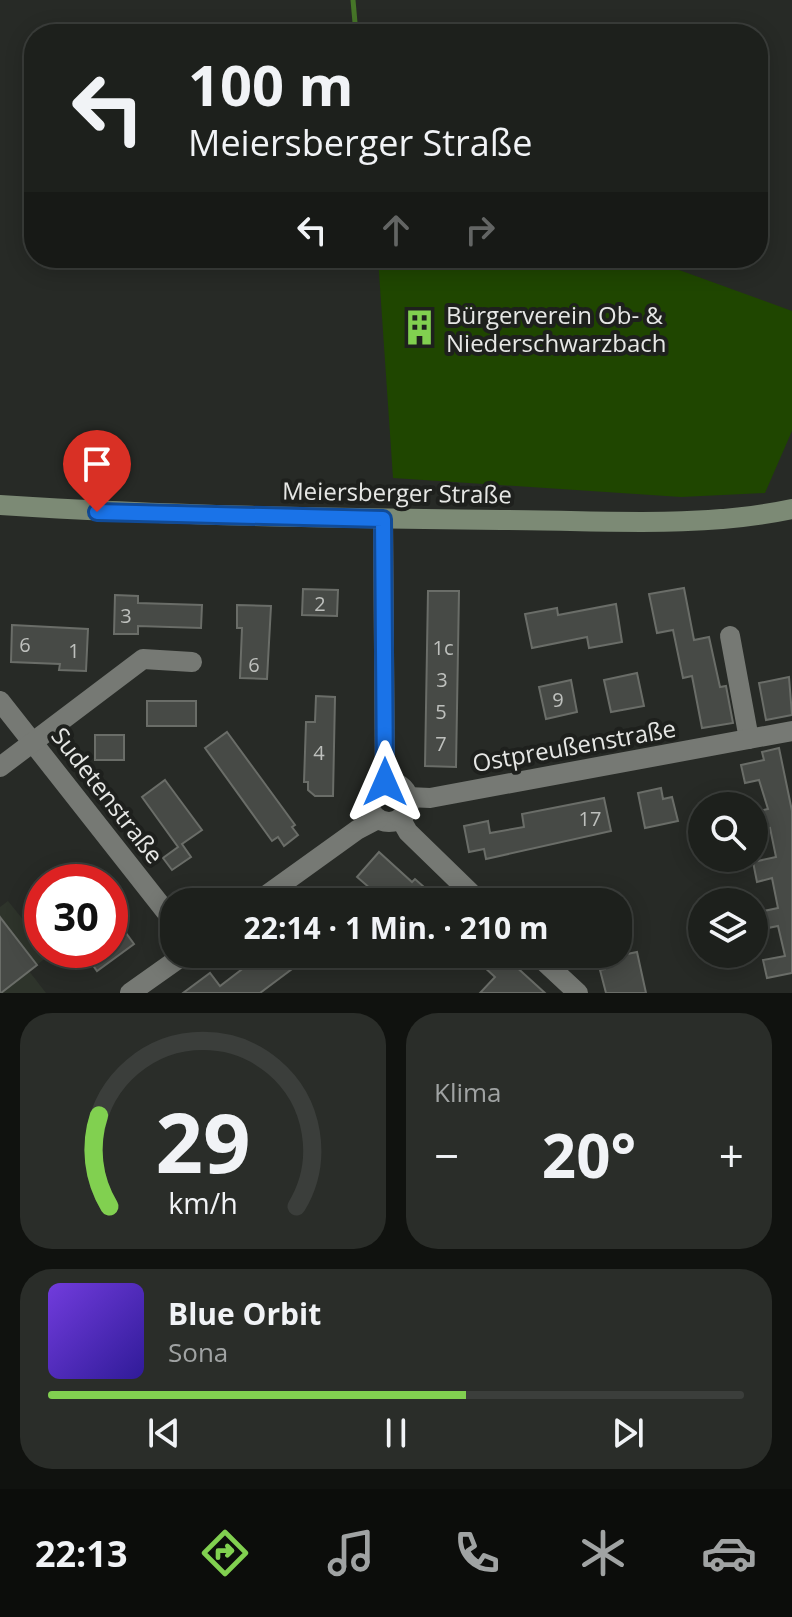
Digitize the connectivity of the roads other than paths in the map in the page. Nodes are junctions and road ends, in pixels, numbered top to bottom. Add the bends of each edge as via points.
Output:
1 (0, 505) edge
2 (792, 509) edge
3 (383, 519) junction
4 (730, 636) dead end
5 (192, 662) dead end
6 (0, 701) edge
7 (792, 731) edge
8 (749, 739) junction
9 (33, 740) junction
10 (0, 767) edge
11 (385, 782) junction
12 (408, 797) junction
13 (400, 818) junction
14 (378, 819) junction
15 (276, 888) edge
16 (466, 888) edge
17 (160, 904) edge
18 (165, 968) edge
19 (551, 968) edge
20 (130, 993) edge
21 (578, 993) edge

1 - 3 main road, Meiersberger Straße
2 - 3 main road, Meiersberger Straße via 715,521
3 - 11 street
4 - 8 street
5 - 9 street via 143,659
6 - 9 street, Sudetenstraße
7 - 8 street, Ostpreußenstraße
8 - 12 street, Ostpreußenstraße via 430,798
9 - 10 street
9 - 17 street, Sudetenstraße
11 - 12 street via 399,785
11 - 14 street via 369,799
12 - 13 street
13 - 14 street
13 - 16 street
14 - 15 street
18 - 20 street
19 - 21 street

